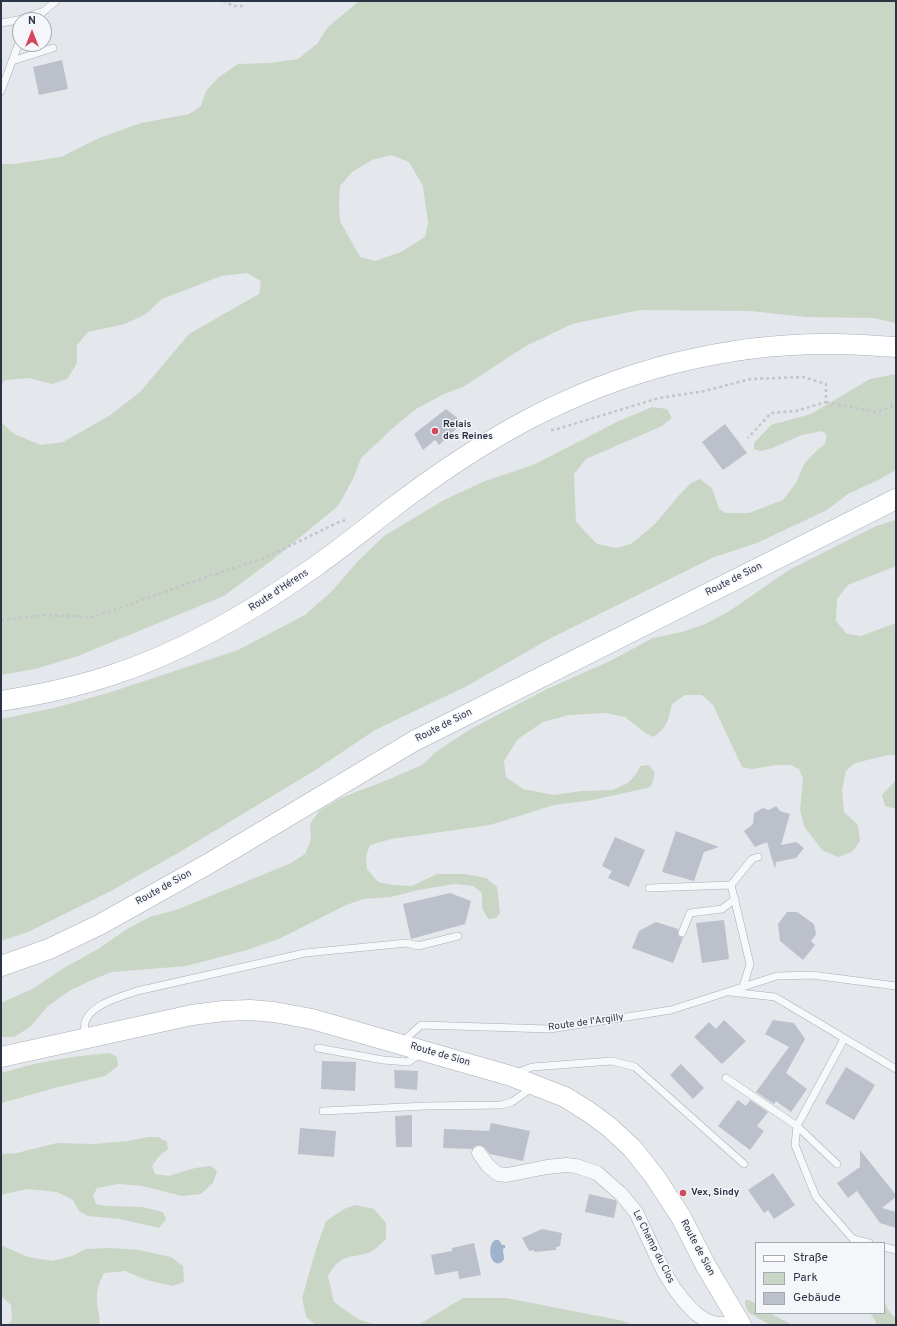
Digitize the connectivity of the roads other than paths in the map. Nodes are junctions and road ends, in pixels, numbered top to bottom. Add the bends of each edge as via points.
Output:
1 (56, 1) edge
2 (44, 11) joint
3 (1, 23) edge
4 (53, 48) dead end
5 (15, 52) edge
6 (12, 61) junction
7 (1, 91) edge
8 (896, 347) edge
9 (896, 499) edge
10 (1, 701) edge
11 (758, 857) dead end
12 (731, 885) junction
13 (649, 888) dead end
14 (735, 899) junction
15 (682, 933) dead end
16 (458, 936) dead end
17 (1, 966) edge
18 (896, 986) edge
19 (743, 987) junction
20 (728, 992) junction
21 (85, 1038) junction
22 (844, 1039) junction
23 (400, 1044) junction
24 (318, 1048) dead end
25 (423, 1051) junction
26 (1, 1057) edge
27 (896, 1069) edge
28 (511, 1076) junction
29 (726, 1078) dead end
30 (535, 1085) junction
31 (323, 1111) dead end
32 (797, 1126) junction
33 (479, 1153) dead end
34 (744, 1164) dead end
35 (837, 1164) dead end
36 (865, 1242) edge
37 (885, 1247) edge
38 (896, 1250) edge
39 (741, 1324) edge

1 - 2 lane
2 - 3 lane
4 - 6 lane
5 - 6 lane
6 - 7 lane
8 - 10 main road, Route d'Hérens via 834,344 759,348 686,360 629,376 570,399 527,420 467,456 425,484 317,566 218,629 162,656 112,675 60,690
9 - 17 main road, Route de Sion via 414,741 208,864 101,924
11 - 12 lane via 752,859
12 - 13 lane
12 - 14 lane
14 - 15 lane via 722,909 690,913
14 - 19 lane via 750,964
16 - 21 lane via 418,946 407,943 305,953 114,998 88,1016 85,1022
18 - 19 lane, Route de l'Argilly via 812,975 777,976
19 - 20 lane, Route de l'Argilly
20 - 22 lane, Route de l'Argilly via 775,997
20 - 23 lane, Route de l'Argilly via 671,1010 550,1029 421,1025
21 - 23 main road, Route de Sion via 192,1015 250,1010 312,1019
21 - 26 main road, Route de Sion
22 - 27 lane, Route de l'Argilly
22 - 32 lane
23 - 25 main road, Route de Sion
24 - 25 lane via 408,1062
25 - 28 main road, Route de Sion
28 - 30 main road, Route de Sion
28 - 34 lane via 532,1067 612,1061 636,1067
29 - 32 lane
30 - 31 lane via 512,1102 501,1104
30 - 39 main road, Route de Sion via 565,1097 589,1112 632,1148 681,1217 706,1266
32 - 35 lane
32 - 36 lane via 795,1146 816,1197 853,1239
33 - 39 street, Le Champ du Clos via 488,1166 498,1174 507,1175 566,1165 597,1174 621,1194 636,1212 663,1270 684,1301 707,1321 717,1324
37 - 38 lane

